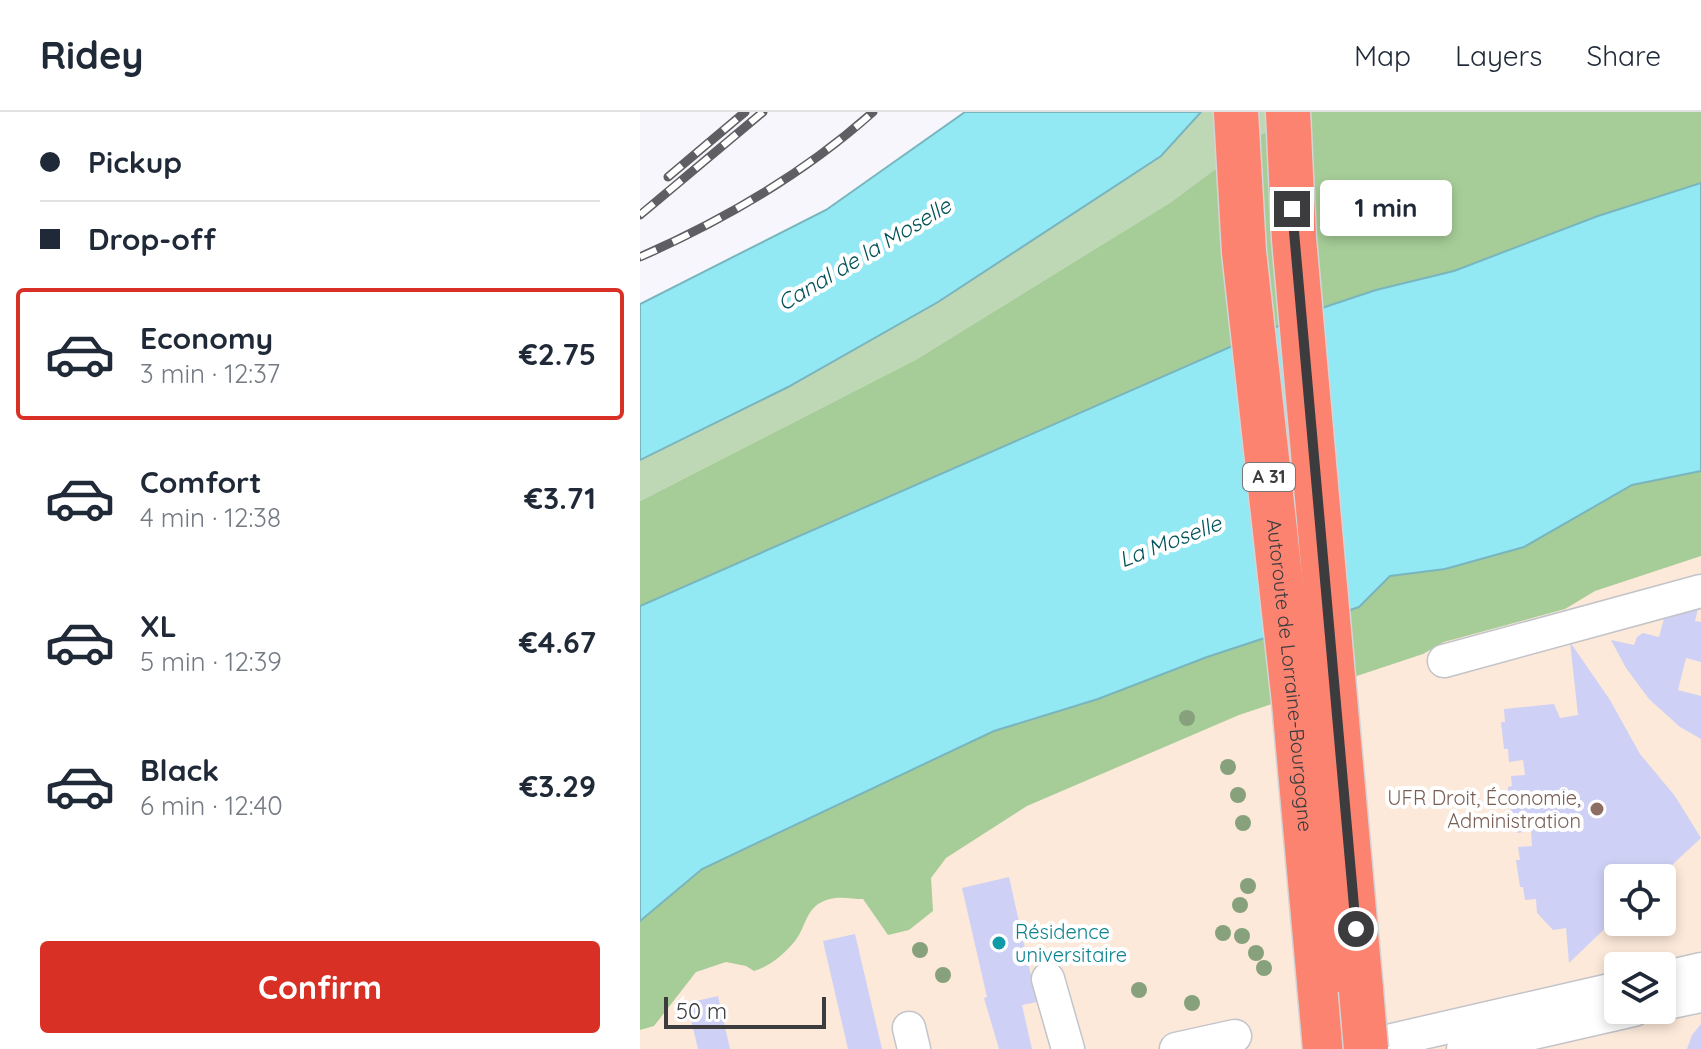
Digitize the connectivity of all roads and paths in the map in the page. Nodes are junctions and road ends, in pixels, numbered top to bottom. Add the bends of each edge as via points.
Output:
1 (1236, 112) edge
2 (1288, 112) edge
3 (1701, 591) edge
4 (1444, 661) dead end
5 (1701, 969) edge
6 (1676, 975) edge
7 (1048, 979) dead end
8 (1604, 991) edge
9 (1701, 996) edge
10 (1676, 1001) edge
11 (1604, 1017) edge
12 (1323, 1029) edge
13 (1235, 1036) dead end
14 (1182, 1048) edge
15 (1068, 1049) edge
16 (1353, 1049) edge
17 (1366, 1049) edge
18 (1463, 1049) edge

1 - 12 highway, Autoroute de Lorraine-Bourgogne / A 31 via 1244,252 1294,702
2 - 17 highway, Autoroute de Lorraine-Bourgogne / A 31, bridge via 1294,239
3 - 4 street
5 - 6 street
7 - 15 street
8 - 16 street
9 - 10 street
11 - 18 street
13 - 14 street

